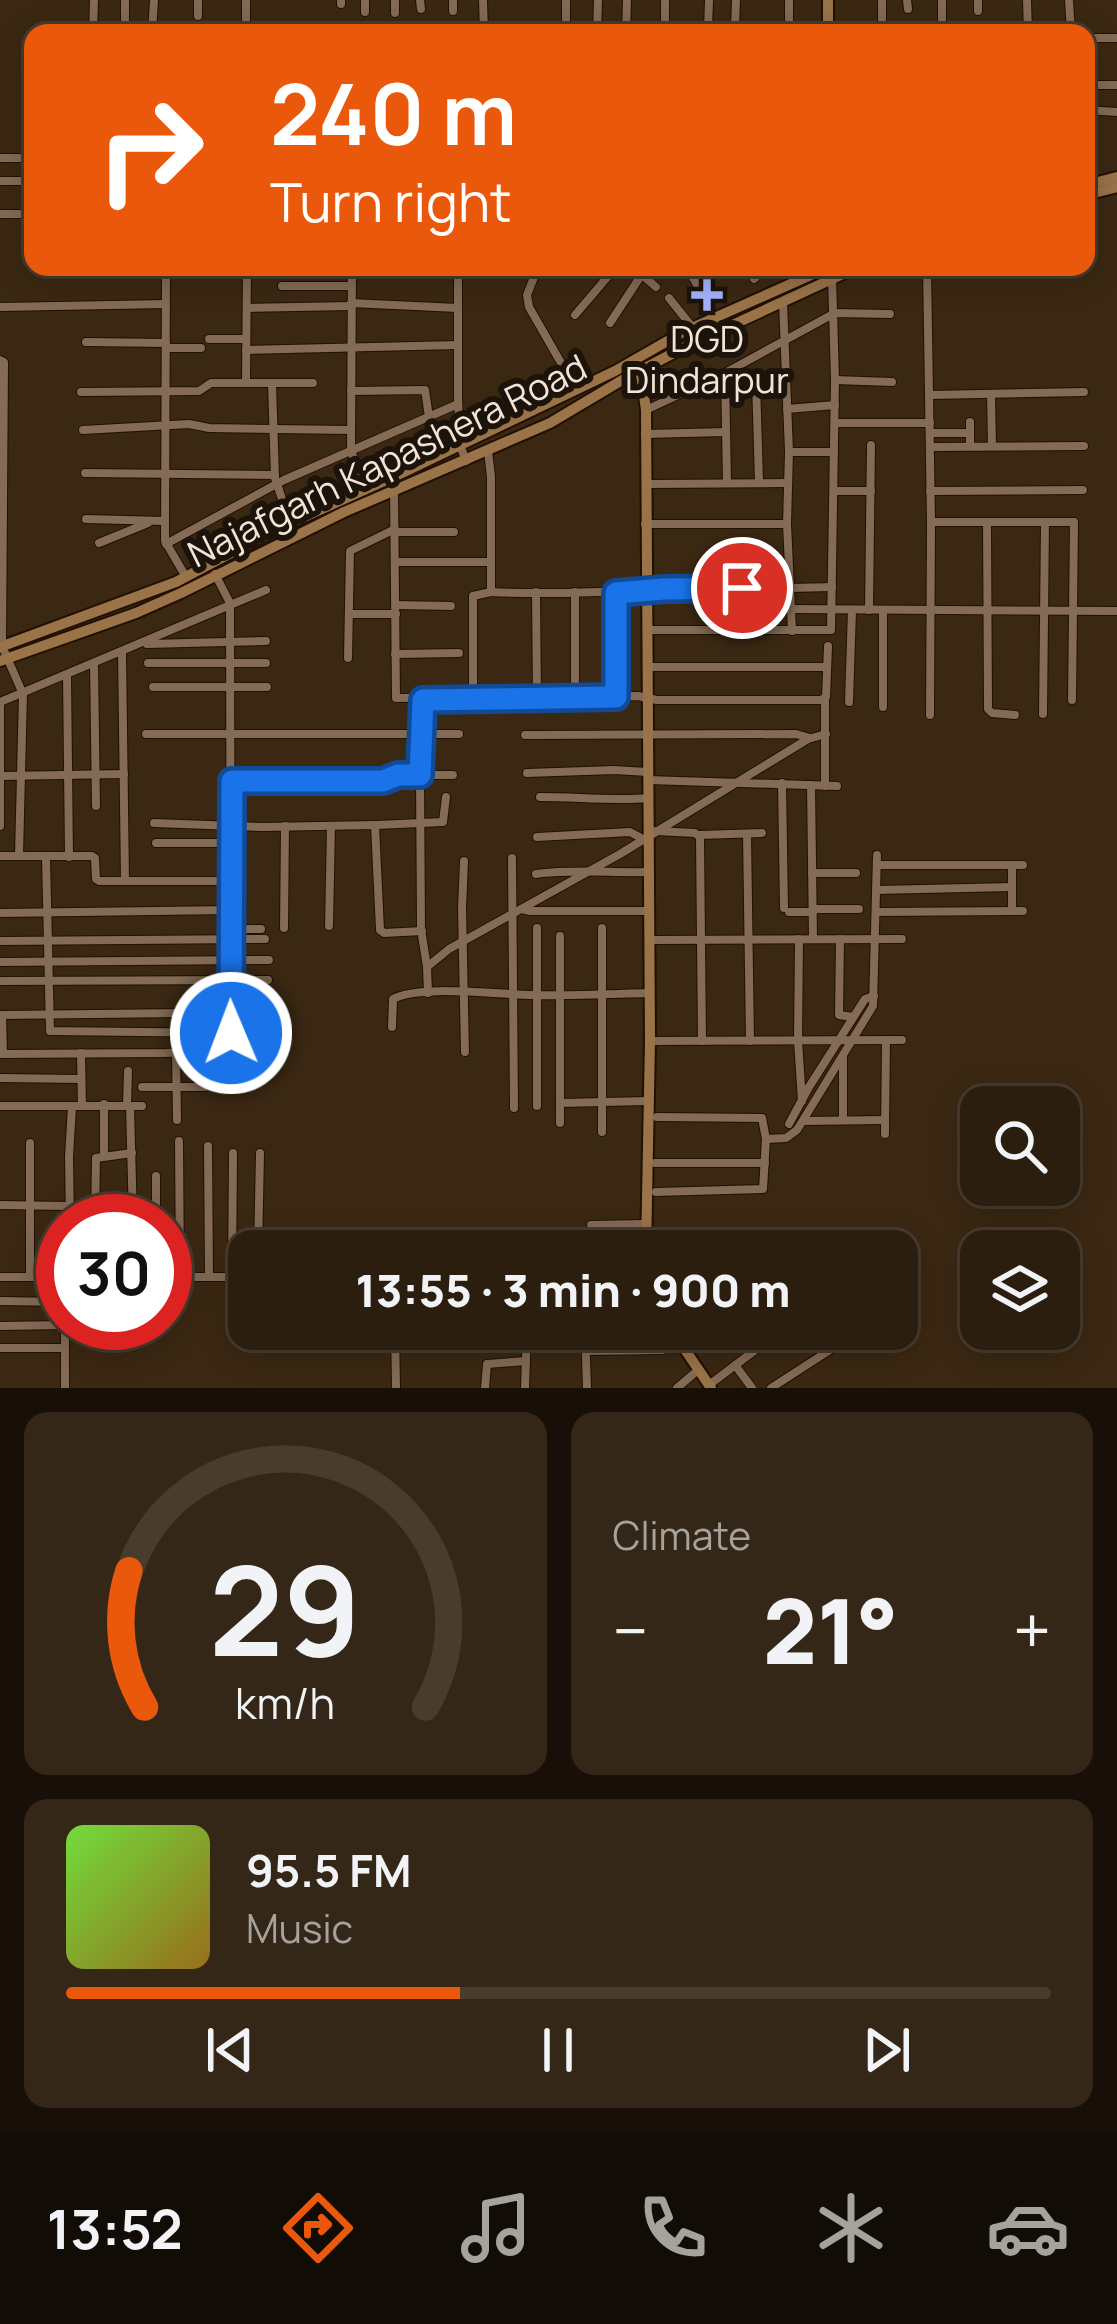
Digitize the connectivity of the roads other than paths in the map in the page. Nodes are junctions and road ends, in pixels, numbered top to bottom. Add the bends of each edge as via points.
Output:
1 (198, 0) edge
2 (365, 0) edge
3 (395, 0) edge
4 (942, 0) edge
5 (978, 0) edge
6 (978, 11) dead end
7 (365, 12) dead end
8 (395, 13) dead end
9 (199, 16) dead end
10 (942, 21) dead end
11 (166, 276) edge
12 (247, 276) edge
13 (352, 276) edge
14 (458, 276) edge
15 (534, 276) edge
16 (605, 276) edge
17 (641, 276) edge
18 (644, 276) edge
19 (691, 276) edge
20 (757, 276) edge
21 (822, 276) edge
22 (825, 276) edge
23 (833, 276) edge
24 (927, 276) edge
25 (754, 279) dead end
26 (282, 286) dead end
27 (352, 286) junction
28 (656, 287) dead end
29 (669, 298) dead end
30 (783, 302) junction
31 (166, 304) junction
32 (351, 304) junction
33 (0, 307) edge
34 (247, 308) junction
35 (458, 308) junction
36 (835, 314) junction
37 (890, 314) dead end
38 (575, 315) dead end
39 (610, 323) dead end
40 (716, 325) junction
41 (693, 328) junction
42 (209, 339) dead end
43 (787, 341) junction
44 (86, 342) dead end
45 (166, 345) junction
46 (246, 345) junction
47 (458, 345) junction
48 (351, 347) junction
49 (201, 348) dead end
50 (0, 360) edge
51 (640, 364) junction
52 (724, 373) junction
53 (836, 380) junction
54 (756, 381) dead end
55 (246, 382) junction
56 (272, 382) junction
57 (892, 382) dead end
58 (313, 383) dead end
59 (577, 389) junction
60 (167, 390) junction
61 (351, 391) junction
62 (2, 392) edge
63 (81, 392) dead end
64 (1084, 392) dead end
65 (991, 394) junction
66 (929, 395) junction
67 (458, 404) junction
68 (835, 405) junction
69 (788, 409) junction
70 (646, 410) junction
71 (429, 417) junction
72 (970, 422) dead end
73 (835, 423) junction
74 (166, 427) junction
75 (274, 428) junction
76 (930, 428) junction
77 (83, 430) dead end
78 (351, 430) junction
79 (726, 432) junction
80 (1, 433) edge
81 (970, 433) junction
82 (645, 434) junction
83 (460, 445) junction
84 (872, 445) dead end
85 (930, 446) junction
86 (970, 446) junction
87 (992, 446) junction
88 (1084, 446) dead end
89 (488, 451) junction
90 (351, 452) junction
91 (789, 452) junction
92 (834, 452) junction
93 (466, 461) junction
94 (1, 466) edge
95 (85, 473) dead end
96 (166, 473) junction
97 (275, 479) junction
98 (759, 482) junction
99 (727, 483) junction
100 (787, 483) junction
101 (645, 484) junction
102 (1, 490) edge
103 (394, 490) junction
104 (1083, 490) dead end
105 (834, 491) junction
106 (871, 491) junction
107 (930, 491) junction
108 (366, 495) junction
109 (1, 511) edge
110 (86, 519) dead end
111 (153, 520) junction
112 (165, 521) junction
113 (1045, 521) junction
114 (931, 522) junction
115 (987, 522) junction
116 (290, 523) junction
117 (645, 524) junction
118 (787, 524) junction
119 (395, 531) junction
120 (454, 532) dead end
121 (1, 533) edge
122 (99, 542) dead end
123 (166, 544) junction
124 (1, 559) edge
125 (396, 562) junction
126 (490, 562) junction
127 (213, 569) junction
128 (181, 584) junction
129 (832, 587) junction
130 (742, 588) dead end
131 (791, 588) junction
132 (1, 590) edge
133 (266, 590) dead end
134 (646, 590) junction
135 (491, 592) junction
136 (536, 592) junction
137 (575, 592) junction
138 (616, 593) junction
139 (451, 606) dead end
140 (230, 608) junction
141 (832, 608) junction
142 (791, 609) junction
143 (396, 610) junction
144 (853, 610) junction
145 (869, 610) junction
146 (1045, 610) junction
147 (883, 611) junction
148 (986, 611) junction
149 (1072, 611) junction
150 (1117, 611) edge
151 (930, 612) junction
152 (349, 614) junction
153 (647, 630) junction
154 (792, 631) junction
155 (266, 640) dead end
156 (231, 641) junction
157 (141, 645) junction
158 (828, 646) dead end
159 (122, 652) junction
160 (460, 652) dead end
161 (3, 653) edge
162 (395, 654) junction
163 (348, 658) dead end
164 (231, 662) junction
165 (148, 663) dead end
166 (266, 663) dead end
167 (94, 664) junction
168 (647, 667) junction
169 (826, 667) junction
170 (67, 675) junction
171 (231, 686) junction
172 (153, 687) dead end
173 (267, 687) dead end
174 (22, 694) junction
175 (575, 697) junction
176 (616, 697) junction
177 (538, 698) junction
178 (825, 698) junction
179 (648, 699) junction
180 (423, 700) junction
181 (473, 700) junction
182 (1072, 700) dead end
183 (0, 702) edge
184 (849, 702) dead end
185 (883, 707) dead end
186 (1042, 714) dead end
187 (930, 715) dead end
188 (1015, 715) dead end
189 (146, 734) dead end
190 (232, 734) junction
191 (421, 734) junction
192 (459, 734) dead end
193 (648, 734) junction
194 (826, 734) junction
195 (525, 735) dead end
196 (811, 738) junction
197 (527, 773) dead end
198 (96, 774) junction
199 (124, 774) junction
200 (68, 775) junction
201 (420, 775) junction
202 (453, 775) dead end
203 (1, 776) edge
204 (21, 776) junction
205 (648, 776) junction
206 (232, 781) junction
207 (737, 781) junction
208 (782, 783) junction
209 (811, 785) junction
210 (825, 785) junction
211 (837, 786) dead end
212 (446, 797) dead end
213 (540, 797) dead end
214 (648, 798) junction
215 (96, 806) dead end
216 (421, 822) junction
217 (154, 823) dead end
218 (231, 825) junction
219 (375, 825) junction
220 (0, 826) edge
221 (285, 826) junction
222 (332, 826) junction
223 (762, 833) dead end
224 (747, 834) junction
225 (649, 835) junction
226 (699, 835) junction
227 (536, 837) dead end
228 (156, 843) dead end
229 (231, 843) junction
230 (0, 856) edge
231 (19, 856) junction
232 (46, 857) junction
233 (69, 857) junction
234 (512, 858) dead end
235 (464, 861) dead end
236 (648, 872) junction
237 (856, 873) dead end
238 (536, 874) dead end
239 (584, 874) junction
240 (812, 874) junction
241 (231, 880) junction
242 (125, 881) junction
243 (1012, 887) junction
244 (877, 890) junction
245 (522, 909) junction
246 (859, 909) dead end
247 (232, 910) junction
248 (813, 910) junction
249 (648, 911) junction
250 (877, 912) junction
251 (0, 913) edge
252 (46, 913) junction
253 (512, 916) junction
254 (329, 926) dead end
255 (284, 928) dead end
256 (537, 928) dead end
257 (602, 928) dead end
258 (231, 929) junction
259 (261, 929) dead end
260 (422, 932) junction
261 (560, 937) dead end
262 (266, 939) dead end
263 (749, 939) junction
264 (799, 939) junction
265 (813, 939) junction
266 (840, 939) junction
267 (876, 939) junction
268 (902, 939) dead end
269 (48, 940) junction
270 (134, 940) junction
271 (231, 940) junction
272 (649, 940) junction
273 (700, 940) junction
274 (0, 941) edge
275 (464, 942) junction
276 (231, 960) junction
277 (269, 960) dead end
278 (136, 961) junction
279 (0, 962) edge
280 (48, 962) junction
281 (428, 967) junction
282 (47, 980) junction
283 (268, 980) dead end
284 (0, 981) edge
285 (231, 981) junction
286 (428, 993) junction
287 (465, 993) junction
288 (602, 994) junction
289 (648, 994) junction
290 (514, 995) junction
291 (536, 995) junction
292 (559, 995) junction
293 (874, 996) junction
294 (231, 1012) junction
295 (269, 1012) dead end
296 (48, 1013) junction
297 (1, 1015) edge
298 (854, 1017) junction
299 (392, 1027) dead end
300 (231, 1033) junction
301 (838, 1040) junction
302 (852, 1040) junction
303 (886, 1040) junction
304 (902, 1040) dead end
305 (650, 1041) junction
306 (702, 1041) junction
307 (750, 1041) junction
308 (798, 1041) junction
309 (268, 1047) dead end
310 (231, 1049) junction
311 (176, 1052) junction
312 (465, 1052) dead end
313 (81, 1053) junction
314 (1, 1054) edge
315 (842, 1056) junction
316 (231, 1067) dead end
317 (128, 1071) dead end
318 (0, 1078) edge
319 (81, 1079) junction
320 (142, 1087) dead end
321 (178, 1087) junction
322 (206, 1087) dead end
323 (647, 1101) junction
324 (802, 1101) junction
325 (602, 1102) junction
326 (560, 1103) junction
327 (104, 1105) junction
328 (0, 1106) edge
329 (77, 1106) junction
330 (129, 1106) junction
331 (142, 1106) dead end
332 (537, 1106) dead end
333 (514, 1108) dead end
334 (658, 1117) dead end
335 (177, 1120) dead end
336 (802, 1120) junction
337 (842, 1120) junction
338 (886, 1120) junction
339 (560, 1123) dead end
340 (789, 1124) dead end
341 (602, 1132) dead end
342 (886, 1134) dead end
343 (766, 1139) junction
344 (179, 1141) dead end
345 (30, 1143) dead end
346 (208, 1146) dead end
347 (132, 1153) junction
348 (233, 1153) dead end
349 (260, 1153) dead end
350 (104, 1156) junction
351 (656, 1163) dead end
352 (765, 1163) junction
353 (156, 1176) dead end
354 (656, 1192) dead end
355 (69, 1194) edge
356 (95, 1194) edge
357 (133, 1194) edge
358 (156, 1194) edge
359 (179, 1194) edge
360 (0, 1205) edge
361 (31, 1205) junction
362 (36, 1205) edge
363 (646, 1224) junction
364 (591, 1225) dead end
365 (232, 1230) edge
366 (258, 1230) edge
367 (646, 1230) edge
368 (192, 1276) edge
369 (228, 1276) edge
370 (0, 1277) edge
371 (30, 1277) junction
372 (36, 1277) edge
373 (209, 1277) junction
374 (0, 1301) edge
375 (36, 1302) edge
376 (36, 1324) edge
377 (0, 1325) edge
378 (0, 1348) edge
379 (36, 1348) edge
380 (65, 1350) edge
381 (395, 1350) edge
382 (526, 1350) edge
383 (662, 1350) dead end
384 (685, 1350) edge
385 (755, 1350) edge
386 (828, 1350) edge
387 (586, 1351) joint
388 (526, 1361) junction
389 (735, 1365) junction
390 (698, 1370) junction
391 (710, 1386) edge
392 (65, 1388) edge
393 (396, 1388) edge
394 (485, 1388) edge
395 (526, 1388) edge
396 (586, 1388) edge
397 (677, 1388) edge
398 (752, 1388) edge
399 (771, 1388) edge

1 - 9 street
2 - 7 street
3 - 8 street
4 - 10 street
5 - 6 street
11 - 31 street
12 - 34 street
13 - 27 street
14 - 35 street
15 - 59 street via 529,308
16 - 38 street
17 - 39 street
18 - 28 street
19 - 40 street
20 - 25 street
21 - 40 main road, Najafgarh Kapashera Road
22 - 30 main road, Najafgarh Kapashera Road
23 - 36 street
24 - 66 street
26 - 27 street
27 - 32 street
29 - 41 street
30 - 40 main road, Najafgarh Kapashera Road
30 - 43 street
31 - 33 street
31 - 45 street
32 - 34 street
32 - 35 street
32 - 48 street
34 - 46 street
35 - 47 street
36 - 37 street
36 - 43 street
36 - 53 street
40 - 41 main road, Najafgarh Kapashera Road
40 - 51 main road, Najafgarh Kapashera Road
41 - 51 main road, Najafgarh Kapashera Road
42 - 46 street
43 - 52 street
43 - 69 street
44 - 45 street
45 - 49 street
45 - 60 street
46 - 48 street
46 - 55 street
47 - 48 street
47 - 67 street
48 - 61 street
50 - 62 street
51 - 59 main road, Najafgarh Kapashera Road
51 - 70 main road
51 - 89 main road, Najafgarh Kapashera Road via 550,423
52 - 70 street
52 - 79 street
53 - 57 street
53 - 68 street
54 - 98 street
55 - 56 street
55 - 60 street
56 - 58 street
56 - 75 street
59 - 83 main road, Najafgarh Kapashera Road
60 - 63 street
60 - 74 street
61 - 71 street via 425,390
61 - 78 street
62 - 80 street
64 - 65 street
65 - 66 street
65 - 87 street
66 - 76 street
67 - 71 street
67 - 83 street
68 - 69 street
68 - 73 street
69 - 91 street
70 - 82 main road
71 - 90 street
72 - 81 street
73 - 76 street
73 - 92 street
74 - 75 street
74 - 77 street
74 - 96 street
75 - 78 street
75 - 97 street
76 - 81 street
76 - 85 street
78 - 90 street
79 - 82 street
79 - 99 street
80 - 94 street
81 - 86 street
82 - 101 main road
83 - 93 street
83 - 108 main road, Najafgarh Kapashera Road
84 - 106 street
85 - 86 street
85 - 107 street
86 - 87 street
87 - 88 street
89 - 93 main road, Najafgarh Kapashera Road
89 - 126 street
90 - 97 street
90 - 108 street
91 - 92 street
91 - 100 street
92 - 105 street
93 - 103 main road, Najafgarh Kapashera Road
94 - 102 street
95 - 96 street
96 - 97 street
96 - 112 street
97 - 116 street
97 - 123 street
98 - 99 street
98 - 100 street
99 - 101 street
100 - 118 street
101 - 117 main road
102 - 109 street
103 - 108 main road, Najafgarh Kapashera Road
103 - 119 street
104 - 107 street
105 - 106 street
105 - 129 street
106 - 145 street
107 - 114 street
108 - 116 main road, Najafgarh Kapashera Road
108 - 127 main road, Najafgarh Kapashera Road
109 - 121 street
110 - 111 street
111 - 112 street
111 - 122 street
112 - 123 street
113 - 115 street
113 - 146 street
113 - 149 street via 1075,522
114 - 115 street
114 - 151 street
115 - 148 street
116 - 127 main road, Najafgarh Kapashera Road
117 - 118 street
117 - 134 main road
118 - 131 street
119 - 120 street
119 - 125 street
119 - 152 street via 350,551
121 - 124 street
123 - 128 street
124 - 132 street
125 - 126 street
125 - 143 street
126 - 135 street
127 - 128 main road, Najafgarh Kapashera Road
127 - 140 street
128 - 161 main road, Najafgarh Kapashera Road via 136,613
129 - 131 street
129 - 141 street
130 - 134 street
131 - 142 street
132 - 161 street
133 - 140 street
134 - 138 street
134 - 153 main road
135 - 136 street
135 - 181 street via 472,596
136 - 137 street
136 - 177 street
137 - 138 street
137 - 175 street
138 - 176 street
139 - 143 street
140 - 156 street
140 - 157 street
141 - 142 street
141 - 144 street
141 - 154 street via 831,630
142 - 154 street
143 - 152 street
143 - 162 street
144 - 145 street
144 - 184 street
145 - 147 street
146 - 148 street
146 - 149 street
146 - 186 street
147 - 151 street
147 - 185 street
148 - 151 street
148 - 188 street via 988,709
149 - 150 street
149 - 182 street
151 - 187 street
152 - 163 street
153 - 154 street
153 - 168 main road
155 - 156 street
156 - 157 street
156 - 164 street
157 - 159 street
158 - 169 street
159 - 167 street
159 - 199 street
160 - 162 street
161 - 174 street
162 - 180 street via 396,698
164 - 165 street
164 - 166 street
164 - 171 street
167 - 170 street
167 - 198 street
168 - 169 street
168 - 179 main road
169 - 178 street
170 - 174 street
170 - 200 street
171 - 172 street
171 - 173 street
171 - 190 street
174 - 183 street
174 - 204 street
175 - 176 street
175 - 177 street
176 - 179 street
177 - 181 street
178 - 179 street
178 - 194 street
179 - 193 main road
180 - 181 street
180 - 191 street
183 - 203 street
189 - 190 street
190 - 191 street
190 - 206 street
191 - 192 street
191 - 201 street
193 - 195 street
193 - 196 street
193 - 205 main road
194 - 196 street
194 - 210 street
196 - 207 street
197 - 205 street
198 - 199 street
198 - 200 street
198 - 215 street
199 - 242 street
200 - 204 street
200 - 233 street
201 - 202 street
201 - 206 street
201 - 216 street
203 - 204 street
203 - 220 street
204 - 231 street
205 - 207 street
205 - 214 main road
206 - 218 street
207 - 208 street
207 - 225 street
208 - 209 street
208 - 248 street via 787,910
209 - 210 street
209 - 240 street
210 - 211 street
212 - 216 street via 445,821
213 - 214 street
214 - 225 main road
216 - 219 street
216 - 260 street
217 - 218 street
218 - 221 street
218 - 229 street
219 - 222 street
219 - 260 street via 380,930
221 - 222 street
221 - 255 street
222 - 254 street
223 - 224 street
224 - 226 street
224 - 263 street
225 - 226 street
225 - 227 street
225 - 236 main road
225 - 239 street
226 - 273 street
228 - 229 street
229 - 241 street
230 - 231 street
231 - 232 street
232 - 233 street
232 - 252 street
233 - 242 street via 94,857 97,880
234 - 253 street
235 - 275 street
236 - 239 street
236 - 249 main road
237 - 240 street
238 - 239 street
239 - 245 street
240 - 248 street
241 - 242 street
241 - 247 street
243 - 244 street
243 - 244 street via 1018,866 877,860
243 - 250 street via 1017,911
244 - 250 street
245 - 249 street
245 - 253 street
246 - 248 street
247 - 252 street
247 - 258 street
248 - 265 street
249 - 272 main road
250 - 267 street
251 - 252 street
252 - 269 street
253 - 275 street
253 - 290 street
256 - 291 street
257 - 288 street
258 - 259 street
258 - 271 street
260 - 281 street
261 - 292 street
262 - 271 street
263 - 264 street
263 - 273 street
263 - 307 street
264 - 265 street
264 - 308 street
265 - 266 street
266 - 267 street
266 - 298 street via 839,1015
267 - 268 street
267 - 293 street
269 - 270 street
269 - 274 street
269 - 280 street
270 - 271 street
270 - 278 street
271 - 276 street
272 - 273 street
272 - 289 main road
273 - 306 street
275 - 281 street
275 - 287 street
276 - 277 street
276 - 278 street
276 - 285 street
278 - 280 street
279 - 280 street
280 - 282 street
281 - 286 street
282 - 284 street
282 - 285 street
282 - 296 street
283 - 285 street
285 - 294 street
286 - 287 street
286 - 299 street via 393,997
287 - 290 street
287 - 312 street
288 - 289 street
288 - 292 street
288 - 325 street
289 - 305 main road
290 - 291 street
290 - 333 street
291 - 292 street
291 - 332 street
292 - 326 street
293 - 298 street
293 - 302 street
294 - 295 street
294 - 296 street
294 - 300 street
296 - 297 street
296 - 300 street via 51,1032
297 - 314 street
298 - 301 street
300 - 310 street
301 - 302 street
301 - 308 street
301 - 324 street
302 - 303 street
302 - 315 street
303 - 304 street
303 - 338 street
305 - 306 street
305 - 323 main road
306 - 307 street
307 - 308 street
308 - 324 street
309 - 310 street
310 - 311 street
310 - 316 street
311 - 313 street
311 - 321 street
313 - 314 street
313 - 319 street
315 - 336 street
315 - 337 street
317 - 330 street
318 - 319 street
319 - 329 street
320 - 321 street
321 - 322 street
321 - 335 street
323 - 325 street
323 - 363 main road
324 - 340 street
325 - 326 street
325 - 341 street
326 - 339 street
327 - 329 street
327 - 330 street
327 - 350 street
328 - 329 street
329 - 355 street
330 - 331 street
330 - 347 street
334 - 343 street via 758,1118
336 - 337 street
336 - 343 street via 787,1138
337 - 338 street
338 - 342 street
343 - 352 street
344 - 359 street
345 - 361 street
346 - 373 street
347 - 350 street
347 - 357 street
348 - 365 street
349 - 366 street
350 - 356 street via 96,1161
351 - 352 street
352 - 354 street via 763,1190
353 - 358 street
360 - 361 street
361 - 362 street
361 - 371 street
363 - 364 street
363 - 367 main road
368 - 373 street
369 - 373 street
370 - 371 street
371 - 372 street
374 - 375 street
376 - 377 street
378 - 379 street
380 - 392 street
381 - 393 street
382 - 388 street
383 - 387 street
384 - 390 main road
385 - 389 street
386 - 399 street
387 - 396 street
388 - 394 street via 487,1364
388 - 395 street
389 - 391 street
389 - 398 street
390 - 391 main road
390 - 397 street

